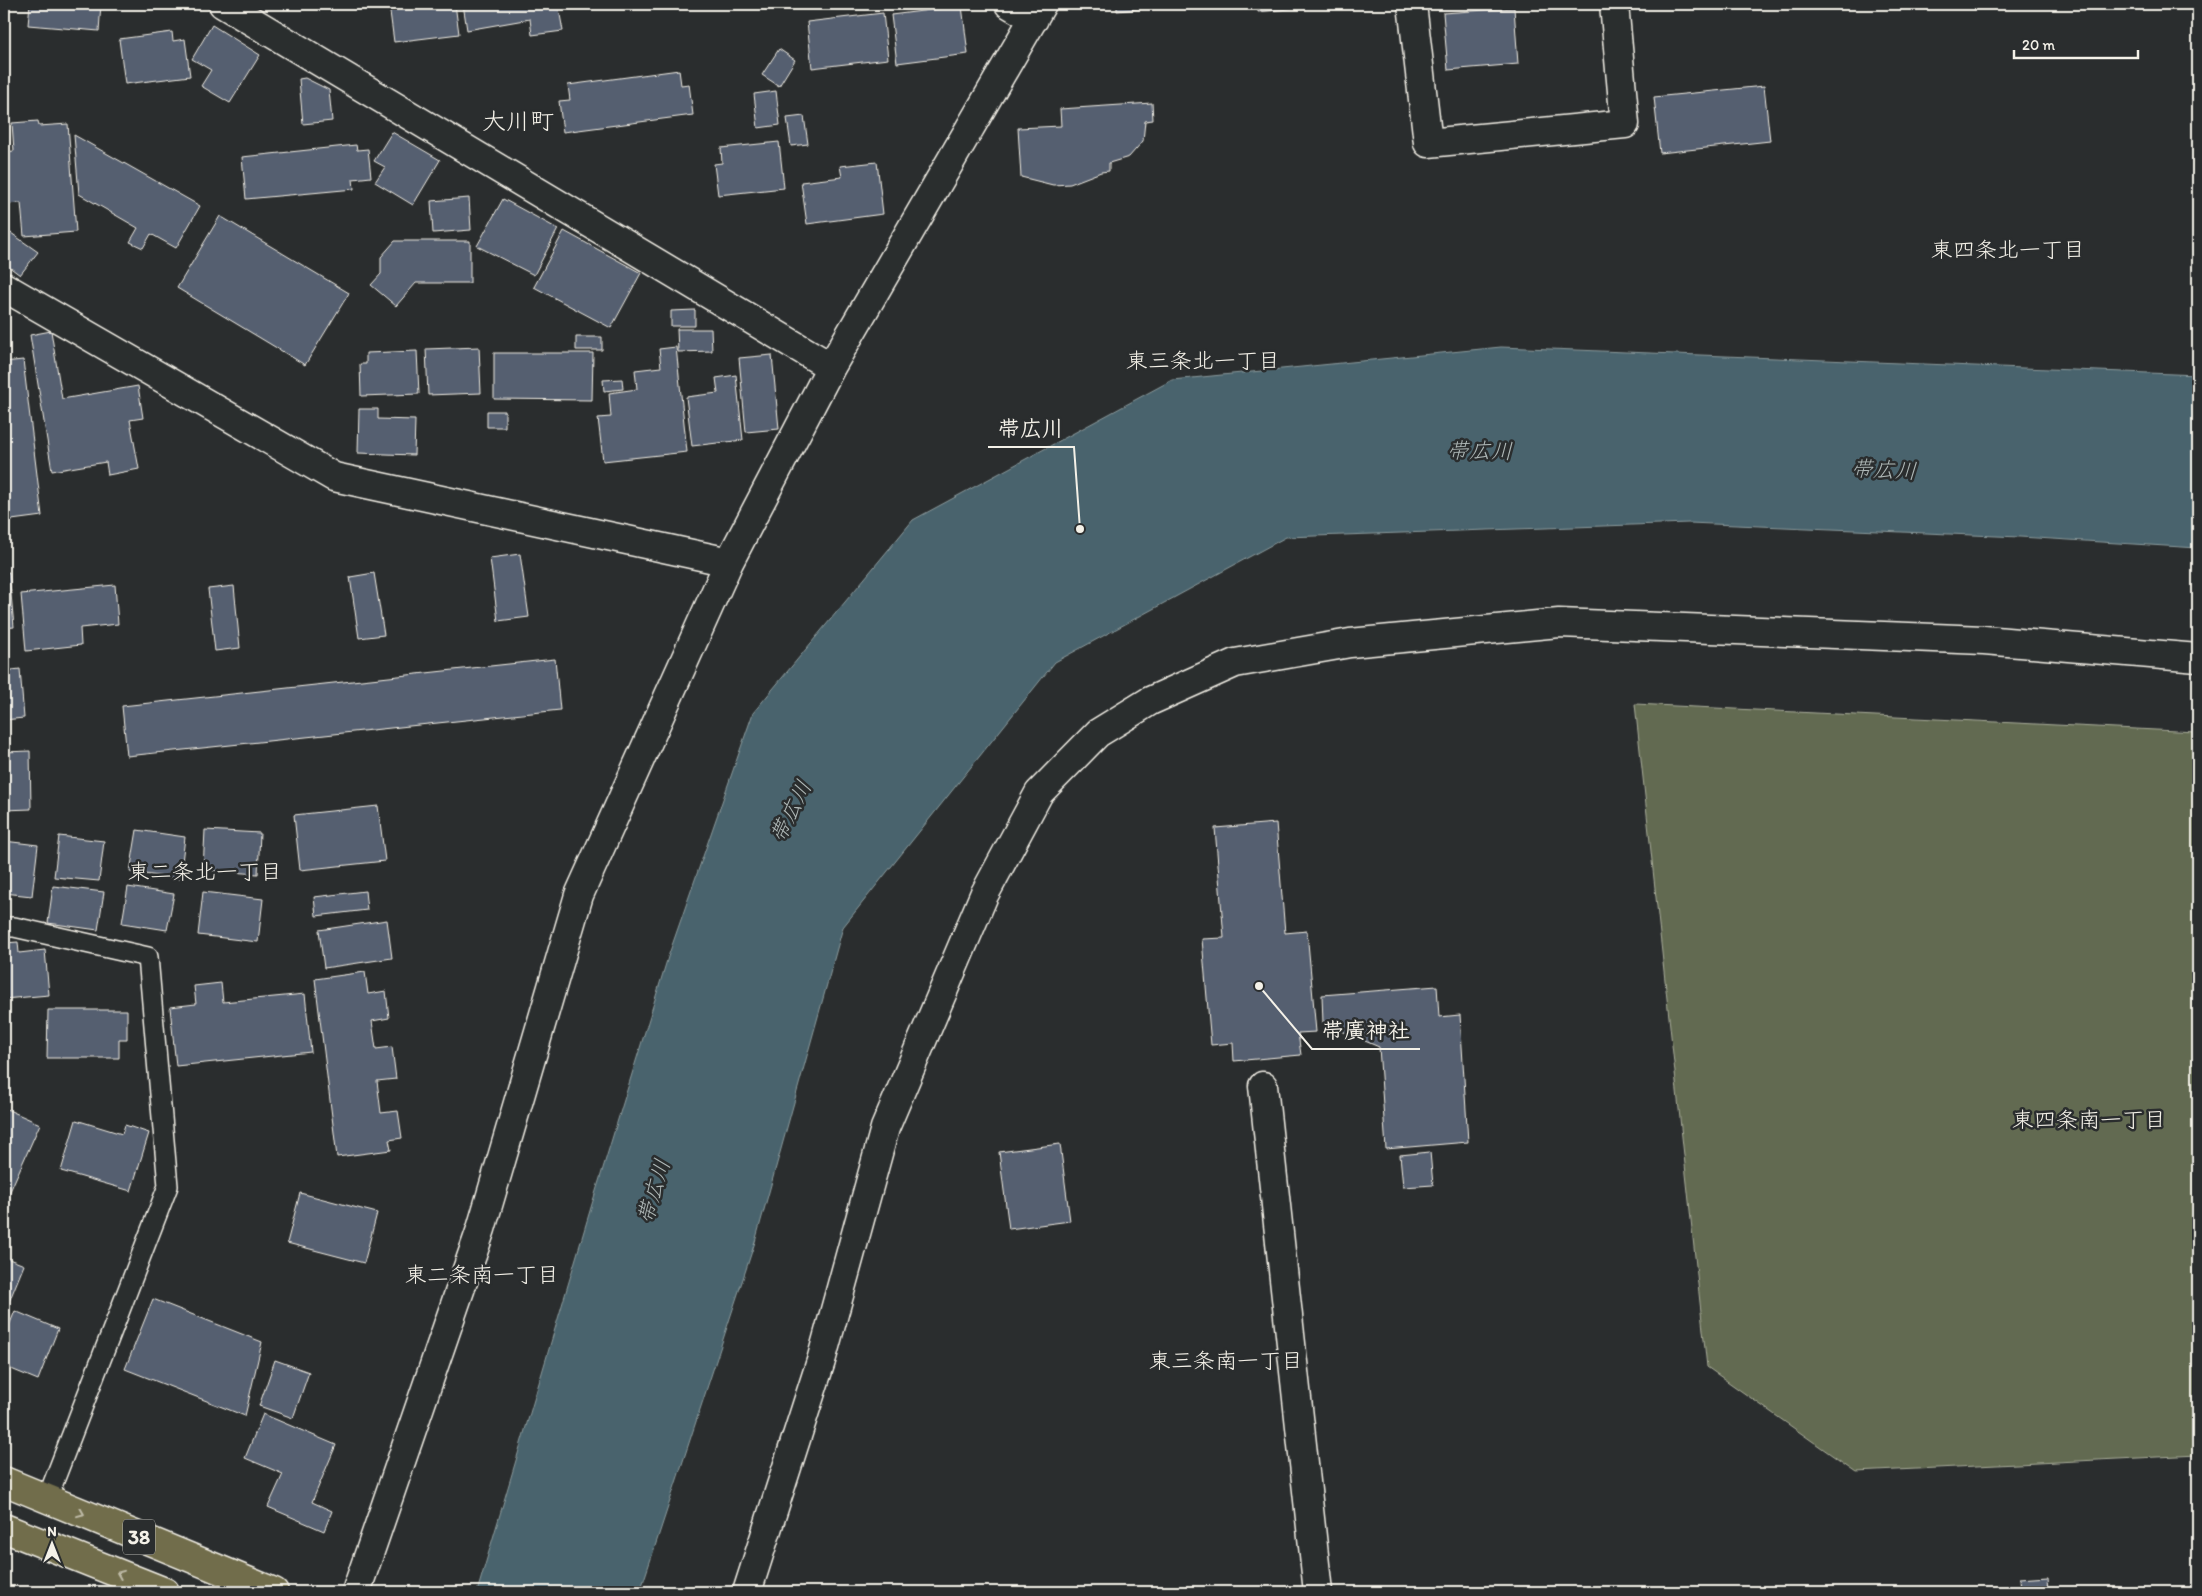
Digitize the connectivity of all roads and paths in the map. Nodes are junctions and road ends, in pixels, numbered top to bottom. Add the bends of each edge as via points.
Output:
1 (222, 4) edge
2 (1009, 4) edge
3 (1412, 4) edge
4 (1614, 4) edge
5 (1038, 11) edge
6 (4, 287) edge
7 (831, 367) junction
8 (729, 562) junction
9 (2198, 658) edge
10 (4, 927) edge
11 (1264, 1086) dead end
12 (4, 1481) edge
13 (47, 1499) junction
14 (4, 1528) edge
15 (165, 1592) edge
16 (274, 1592) edge
17 (356, 1592) edge
18 (747, 1592) edge
19 (1318, 1592) edge

1 - 7 street
2 - 5 street
3 - 4 street via 1428,143 1625,124
5 - 7 street
6 - 8 street via 334,477
7 - 8 street
8 - 17 street via 579,895 481,1229
9 - 18 street via 1984,640 1559,622 1350,643 1235,663 1150,701 1098,733 1039,793 988,887 885,1128 821,1361
10 - 13 lane via 148,957 168,1186
11 - 19 street
12 - 13 highway, 38
13 -> 16 highway, 38
15 -> 14 highway, 38

